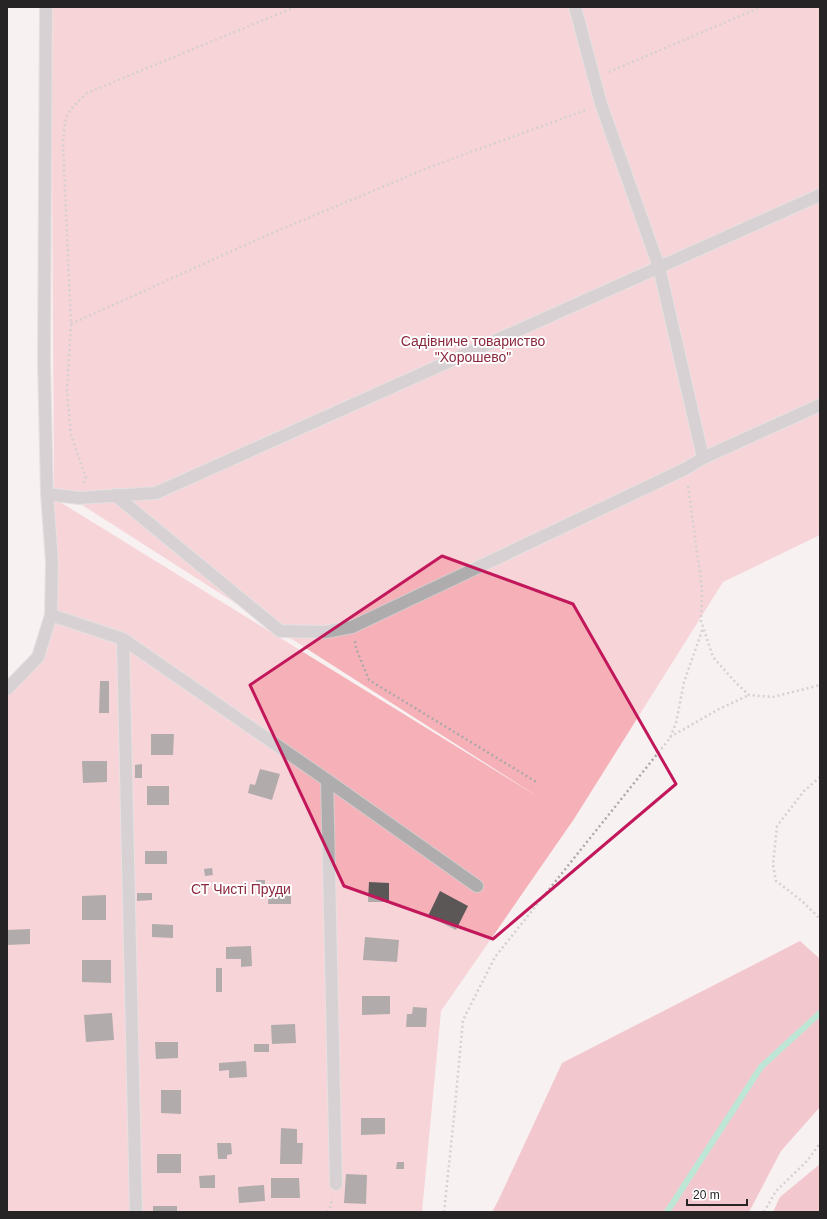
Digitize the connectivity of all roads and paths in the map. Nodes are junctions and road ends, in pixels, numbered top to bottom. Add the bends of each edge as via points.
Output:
1 (46, 7) edge
2 (295, 7) edge
3 (575, 7) edge
4 (761, 7) edge
5 (594, 79) junction
6 (601, 104) junction
7 (820, 194) edge
8 (659, 267) junction
9 (71, 324) junction
10 (820, 405) edge
11 (703, 458) junction
12 (685, 469) junction
13 (47, 494) junction
14 (116, 495) junction
15 (79, 498) junction
16 (51, 615) junction
17 (352, 627) junction
18 (703, 628) junction
19 (123, 639) junction
20 (820, 684) edge
21 (7, 689) edge
22 (750, 695) junction
23 (670, 738) junction
24 (820, 777) edge
25 (327, 780) junction
26 (538, 783) dead end
27 (477, 886) dead end
28 (820, 919) edge
29 (820, 1143) edge
30 (336, 1184) dead end
31 (136, 1212) edge
32 (444, 1212) edge
33 (764, 1212) edge

1 - 13 street via 44,360
2 - 9 path via 87,93 69,110 64,121 63,144
3 - 5 street
4 - 5 path
5 - 6 street
6 - 8 street
6 - 9 path via 423,170 265,236
7 - 8 street
8 - 11 street
8 - 14 street via 156,493
9 - 15 path via 67,390 71,435 86,478
10 - 11 street
11 - 12 street
12 - 17 street
12 - 18 path via 702,589
13 - 15 street
13 - 16 street via 52,562
14 - 15 street
14 - 17 street via 280,631 325,632
16 - 19 street
16 - 21 street via 38,657
17 - 26 path via 356,648 369,680
18 - 22 path via 713,657
18 - 23 path via 684,682 676,723
19 - 25 street
19 - 31 street
20 - 22 path via 773,697
22 - 23 path via 719,709
23 - 32 path via 495,957 463,1020
24 - 28 path via 804,791 778,826 773,865 776,881
25 - 27 street
25 - 30 street
29 - 33 path via 808,1160 776,1191

